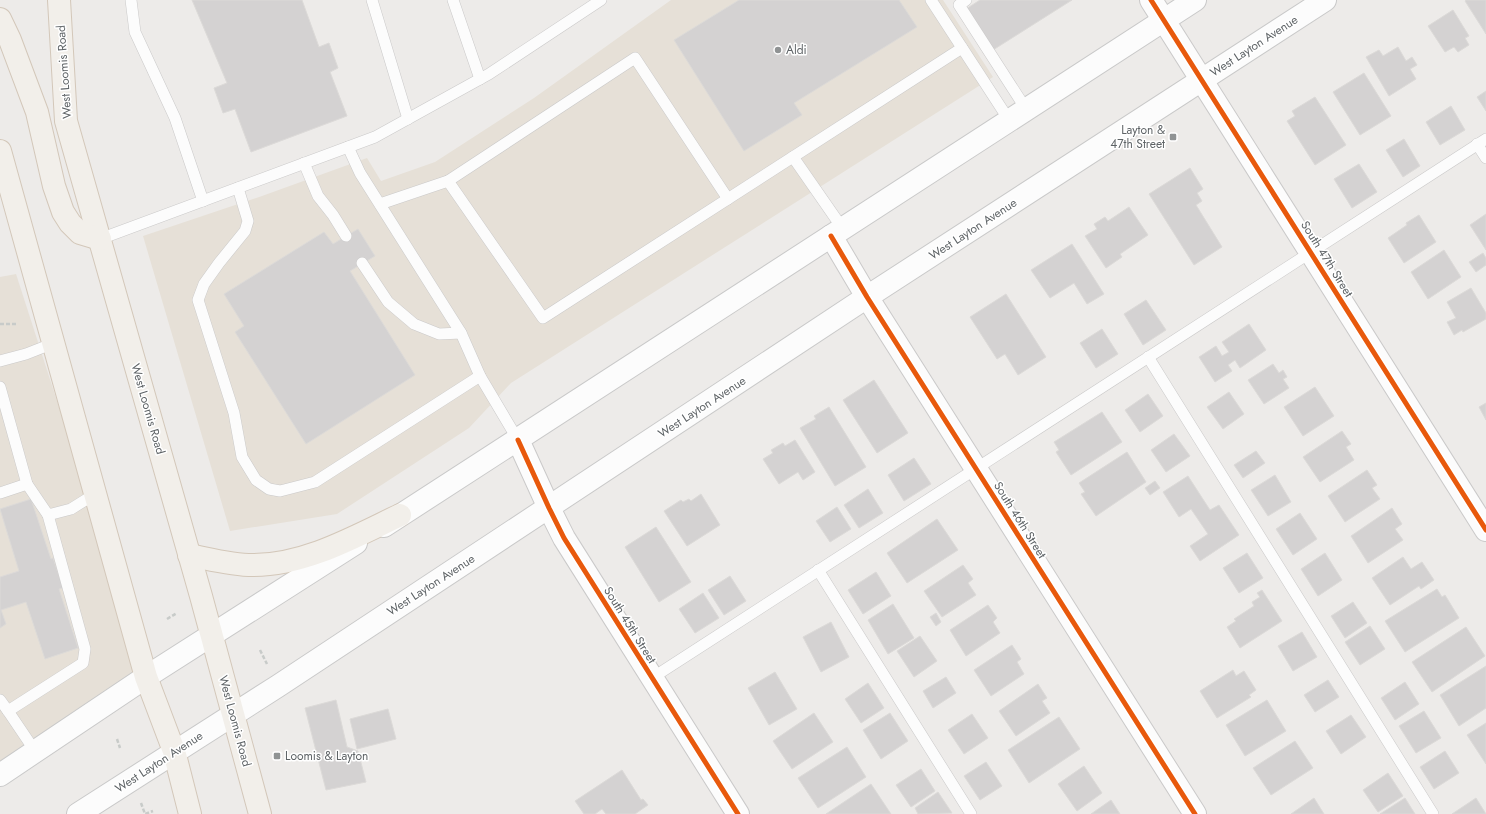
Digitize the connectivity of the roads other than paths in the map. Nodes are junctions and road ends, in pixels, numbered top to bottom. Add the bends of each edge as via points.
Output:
1 (59, 0) edge
2 (131, 0) edge
3 (372, 0) edge
4 (452, 0) edge
5 (600, 0) edge
6 (931, 0) edge
7 (966, 0) edge
8 (1151, 0) edge
9 (1195, 0) edge
10 (1326, 0) edge
11 (0, 19) edge
12 (1164, 20) junction
13 (962, 48) junction
14 (480, 79) junction
15 (1202, 80) junction
16 (1018, 115) junction
17 (408, 119) junction
18 (1482, 141) edge
19 (348, 147) junction
20 (0, 151) edge
21 (793, 157) junction
22 (1486, 158) edge
23 (304, 163) junction
24 (448, 181) junction
25 (238, 188) junction
26 (728, 199) junction
27 (203, 201) junction
28 (380, 204) junction
29 (837, 232) junction
30 (346, 236) dead end
31 (100, 239) junction
32 (1311, 252) junction
33 (362, 263) dead end
34 (867, 297) junction
35 (460, 333) junction
36 (54, 343) junction
37 (1148, 357) junction
38 (0, 361) edge
39 (480, 376) junction
40 (0, 387) edge
41 (518, 440) junction
42 (975, 468) junction
43 (27, 484) junction
44 (0, 493) edge
45 (95, 494) junction
46 (549, 508) junction
47 (48, 515) junction
48 (400, 515) junction
49 (1486, 530) edge
50 (189, 555) junction
51 (818, 570) junction
52 (211, 635) junction
53 (146, 677) junction
54 (652, 678) junction
55 (0, 700) edge
56 (8, 711) junction
57 (233, 715) junction
58 (35, 751) junction
59 (174, 752) junction
60 (0, 774) edge
61 (78, 814) edge
62 (190, 814) edge
63 (260, 814) edge
64 (738, 814) edge
65 (971, 814) edge
66 (1195, 814) edge
67 (1433, 814) edge

1 - 31 main road, West Loomis Road via 66,121
2 - 27 lane via 135,32 175,118
3 - 17 lane
4 - 14 lane
5 - 14 lane
6 - 13 lane
7 - 16 lane via 959,5
8 - 12 main road, South 47th Street
9 - 12 main road
10 - 15 main road, West Layton Avenue
11 - 31 main road via 37,112 54,186 63,212 80,233
12 - 15 main road, South 47th Street
12 - 16 main road
13 - 16 lane
13 - 21 lane
14 - 17 lane
15 - 32 main road, South 47th Street
15 - 34 main road, West Layton Avenue
16 - 29 main road
17 - 19 lane
18 - 22 lane
18 - 32 lane
19 - 23 lane
19 - 28 lane via 360,173
20 - 36 main road
21 - 26 lane
21 - 29 lane
23 - 25 lane
23 - 30 lane via 318,196
24 - 26 lane via 544,318
24 - 26 lane via 635,58
24 - 28 lane
25 - 27 lane
25 - 39 lane via 248,220 245,231 218,263 204,284 198,300 234,413 242,457 256,480 269,489 280,491 314,482
27 - 31 lane
28 - 35 lane
29 - 34 main road, South 46th Street
29 - 41 main road
31 - 50 main road, West Loomis Road
32 - 37 lane
32 - 49 main road, South 47th Street
33 - 35 lane via 388,302 414,324 438,334
34 - 42 main road, South 46th Street
34 - 46 main road, West Layton Avenue
35 - 39 lane
36 - 38 lane
36 - 45 main road
37 - 42 lane
37 - 67 lane
39 - 41 lane
40 - 43 lane
41 - 46 main road, South 45th Street
41 - 48 main road
42 - 51 lane
42 - 66 main road, South 46th Street
43 - 44 lane
43 - 47 lane
45 - 47 lane via 71,509
45 - 53 main road
46 - 54 main road, South 45th Street via 564,538
46 - 57 main road, West Layton Avenue
47 - 56 lane via 85,649 82,664
48 - 50 main road via 323,550 274,563 236,564
48 - 52 main road
50 - 52 main road, West Loomis Road
51 - 54 lane
51 - 65 lane
52 - 53 main road
52 - 57 main road, West Loomis Road
53 - 58 main road
53 - 59 main road
54 - 64 main road, South 45th Street
55 - 56 lane
56 - 58 lane
57 - 59 main road, West Layton Avenue
57 - 63 main road, West Loomis Road
58 - 60 main road
59 - 61 main road, West Layton Avenue
59 - 62 main road

